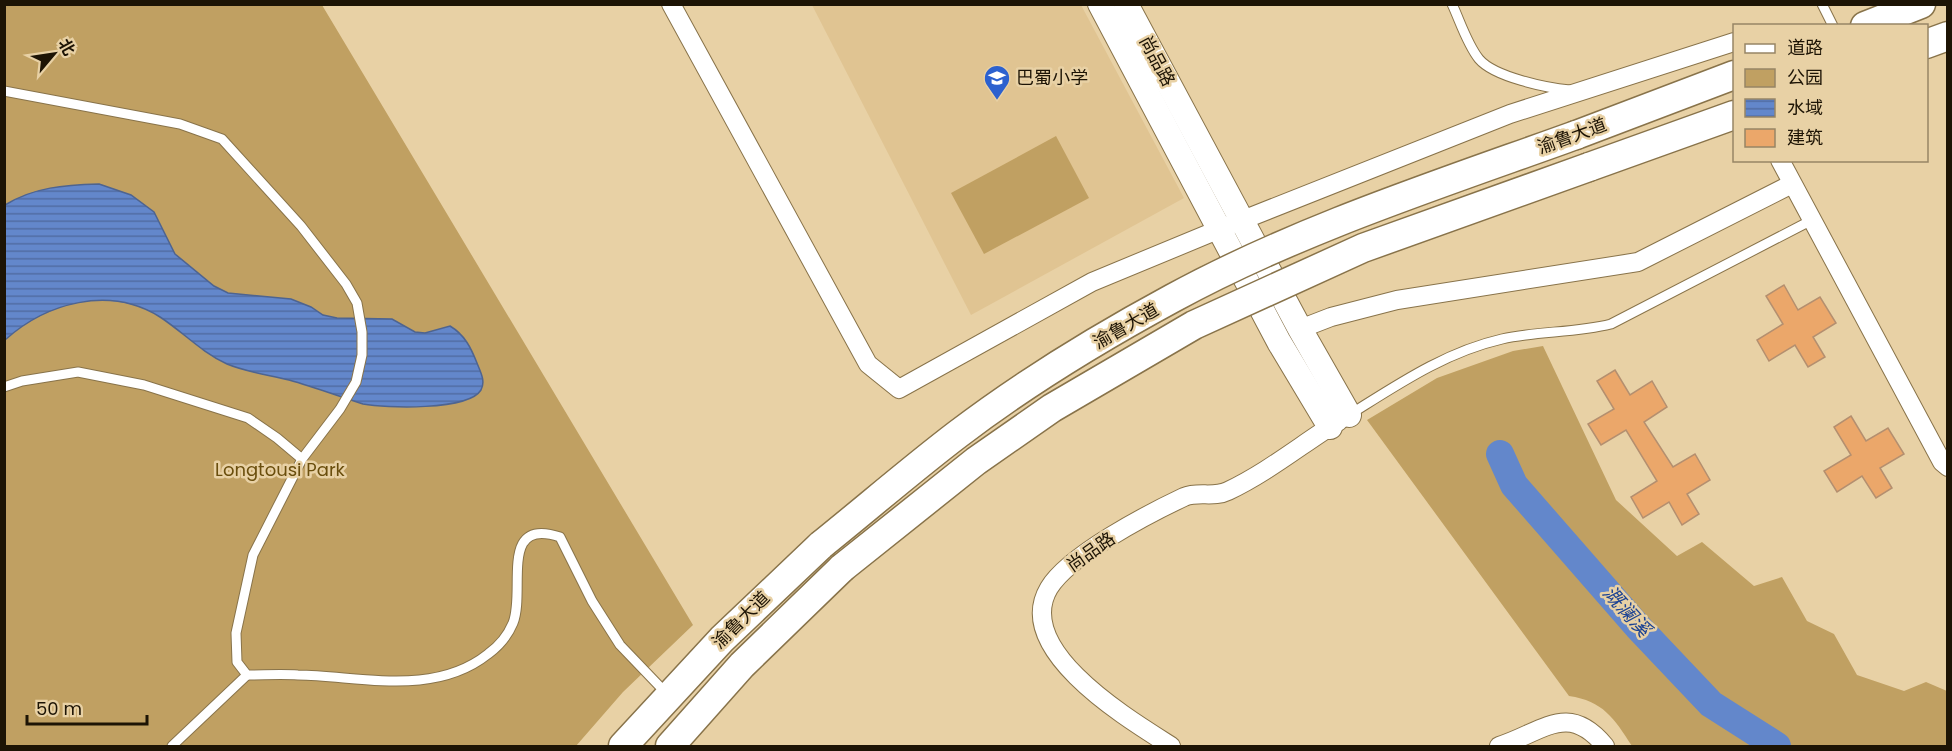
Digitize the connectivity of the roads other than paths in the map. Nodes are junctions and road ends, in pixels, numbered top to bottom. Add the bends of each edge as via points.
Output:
1 (671, 4) edge
2 (1100, 4) edge
3 (1126, 4) edge
4 (1452, 4) edge
5 (1822, 4) edge
6 (1921, 4) edge
7 (1832, 24) edge
8 (1870, 24) edge
9 (1947, 36) edge
10 (1733, 42) edge
11 (1928, 43) edge
12 (1733, 75) edge
13 (4, 91) edge
14 (1578, 91) junction
15 (1733, 115) edge
16 (1781, 162) edge
17 (1792, 184) junction
18 (1812, 220) junction
19 (1231, 224) junction
20 (1300, 329) junction
21 (4, 387) edge
22 (1339, 421) junction
23 (302, 459) junction
24 (1947, 467) edge
25 (247, 675) junction
26 (668, 695) junction
27 (696, 715) junction
28 (1163, 744) edge
29 (172, 747) edge
30 (622, 747) edge
31 (669, 747) edge
32 (686, 747) edge
33 (1499, 747) edge
34 (1605, 747) edge

1 - 19 street via 868,364 899,389 1092,282
2 - 19 main road, 尚品路
3 - 19 main road, 尚品路
4 - 14 lane via 1479,59 1493,70 1552,88
5 - 7 lane
6 - 8 highway
9 - 11 highway
10 - 14 street
12 - 26 highway, 渝鲁大道, bridge via 1351,216 1251,259 1174,298 1021,389 959,433 821,545
13 - 23 lane via 180,124 222,139 301,226 357,303 362,332 356,382
14 - 19 street
15 - 27 highway, 渝鲁大道, bridge via 1363,248 1194,325 1117,368 976,461 842,568
16 - 17 street
17 - 18 street
17 - 20 street via 1638,262 1397,300
18 - 22 lane via 1611,324 1581,332 1555,331 1501,339 1457,353
18 - 24 street
19 - 20 main road, 尚品路
19 - 22 main road, 尚品路 via 1279,342
20 - 22 main road, 尚品路
21 - 23 lane via 78,372 144,385 248,418
22 - 28 street, 尚品路 via 1251,480 1224,493 1187,496 1152,513 1088,552 1063,571 1048,589 1043,611 1045,633 1055,652 1075,676
23 - 25 lane via 254,555 236,633 237,662
25 - 26 lane via 404,682 452,674 472,666 502,641 514,622 518,603 517,556 523,542 533,533 544,531 560,537 620,645
25 - 29 lane
26 - 30 highway, 渝鲁大道
27 - 31 highway, 渝鲁大道
27 - 32 lane
33 - 34 street via 1566,722 1580,723

